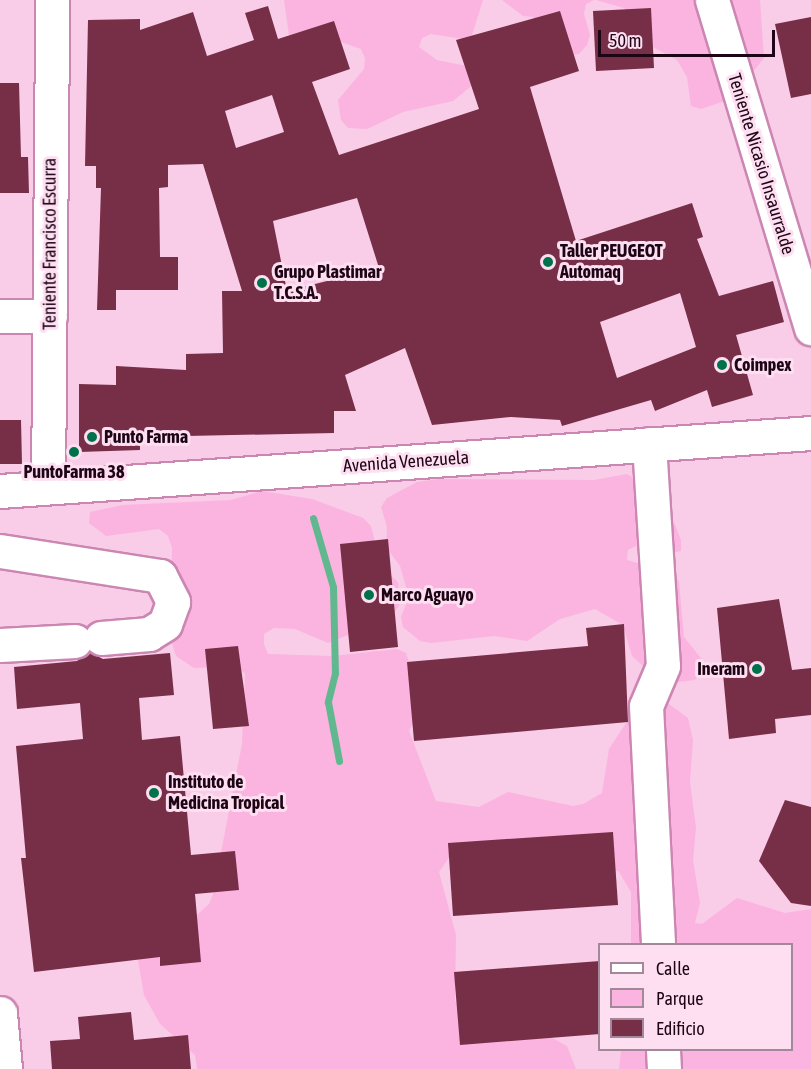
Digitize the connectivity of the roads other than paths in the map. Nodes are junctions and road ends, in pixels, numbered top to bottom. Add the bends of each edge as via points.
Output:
1 (52, 0) edge
2 (712, 0) edge
3 (0, 316) edge
4 (50, 316) junction
5 (811, 328) edge
6 (811, 433) edge
7 (649, 444) junction
8 (48, 487) junction
9 (0, 491) edge
10 (0, 551) edge
11 (0, 645) edge
12 (658, 943) edge
13 (0, 1014) edge
14 (663, 1051) edge
15 (5, 1069) edge
16 (664, 1069) edge

1 - 4 street, Teniente Francisco Escurra
2 - 5 street, Teniente Nicasio Insaurralde
3 - 4 street
4 - 8 street, Teniente Francisco Escurra
6 - 7 street, Avenida Venezuela
7 - 8 street, Avenida Venezuela
7 - 12 street via 663,666 646,706
8 - 9 street, Avenida Venezuela
10 - 11 street via 160,576 173,602 165,624 149,634
13 - 15 street
14 - 16 street

